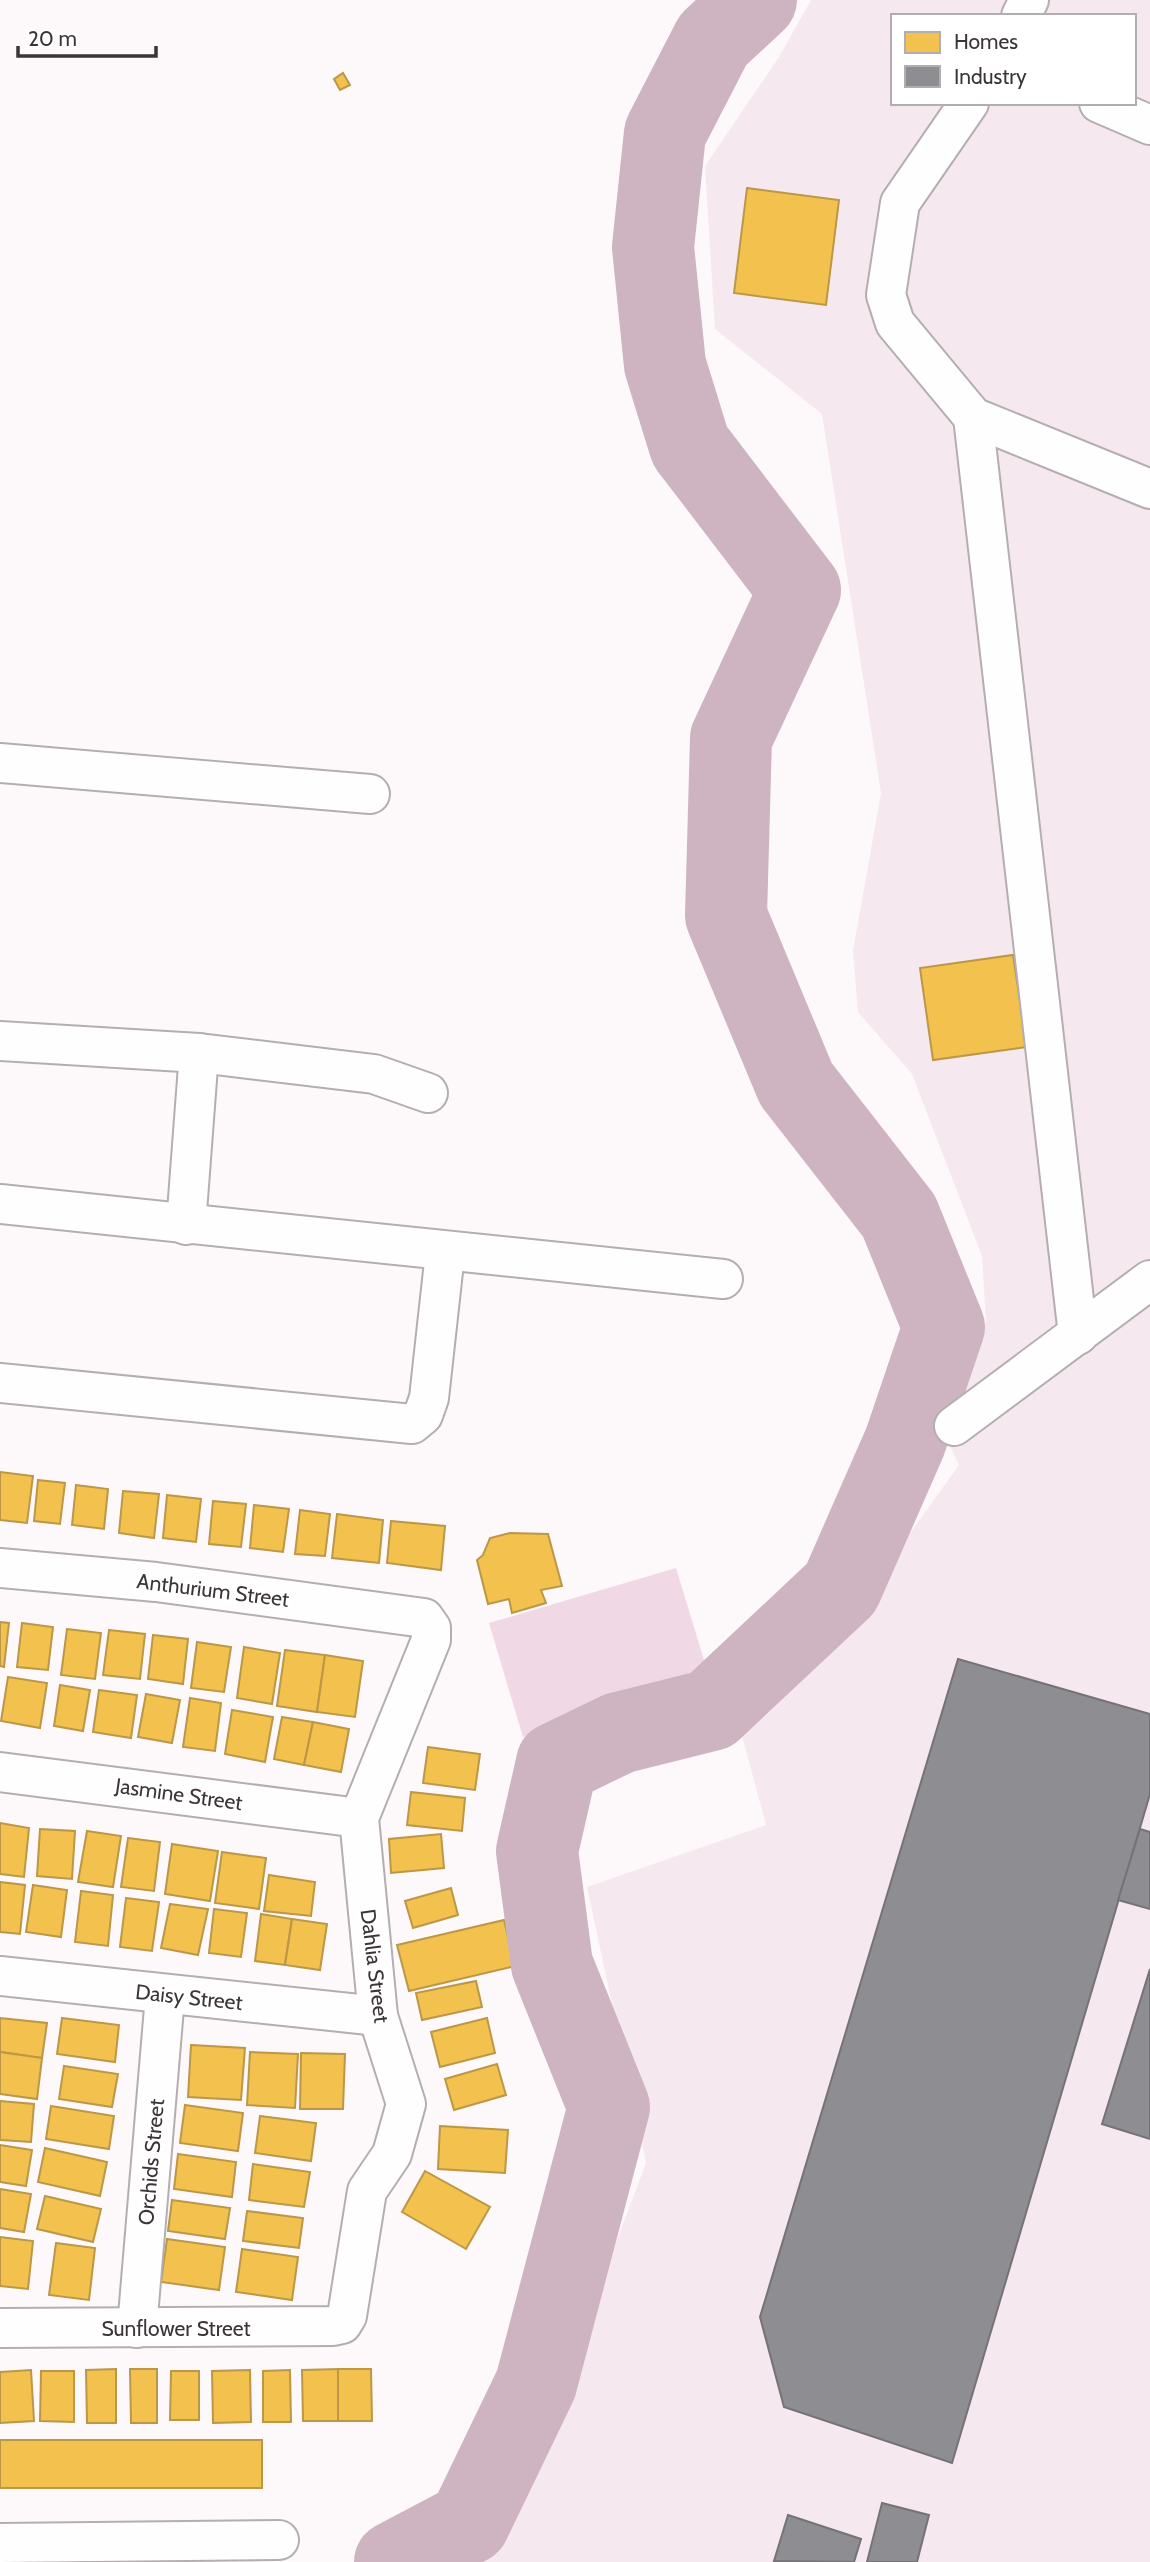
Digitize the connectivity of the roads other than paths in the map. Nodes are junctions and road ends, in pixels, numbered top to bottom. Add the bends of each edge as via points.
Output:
1 (968, 105) edge
2 (1104, 105) edge
3 (1150, 125) edge
4 (974, 417) junction
5 (1150, 489) edge
6 (0, 762) edge
7 (370, 794) dead end
8 (0, 1041) edge
9 (199, 1053) junction
10 (428, 1093) dead end
11 (0, 1204) edge
12 (186, 1225) junction
13 (445, 1253) junction
14 (723, 1279) dead end
15 (1150, 1280) edge
16 (1077, 1335) junction
17 (0, 1384) edge
18 (954, 1426) dead end
19 (0, 1568) edge
20 (424, 1618) joint
21 (0, 1772) edge
22 (359, 1818) junction
23 (0, 1976) edge
24 (165, 1996) junction
25 (378, 2016) junction
26 (347, 2316) joint
27 (0, 2328) edge
28 (137, 2328) junction
29 (279, 2540) dead end
30 (0, 2543) edge

1 - 4 street via 900,202 886,295 895,323
2 - 3 street
4 - 5 street
4 - 16 street
6 - 7 street
8 - 9 street
9 - 10 street via 374,1074
9 - 12 street
11 - 12 street
12 - 13 street
13 - 14 street
13 - 17 street via 429,1398 423,1415 412,1424
15 - 16 street
16 - 18 street
19 - 20 street, Anthurium Street via 156,1581
20 - 22 street, Dahlia Street via 431,1640
21 - 22 street, Jasmine Street
22 - 25 street, Dahlia Street
23 - 24 street, Daisy Street
24 - 25 street, Daisy Street
24 - 28 street, Orchids Street
25 - 26 street, Dahlia Street via 405,2104 392,2154 367,2191
26 - 28 street, Sunflower Street via 342,2324 333,2326
27 - 28 street, Sunflower Street
29 - 30 street

